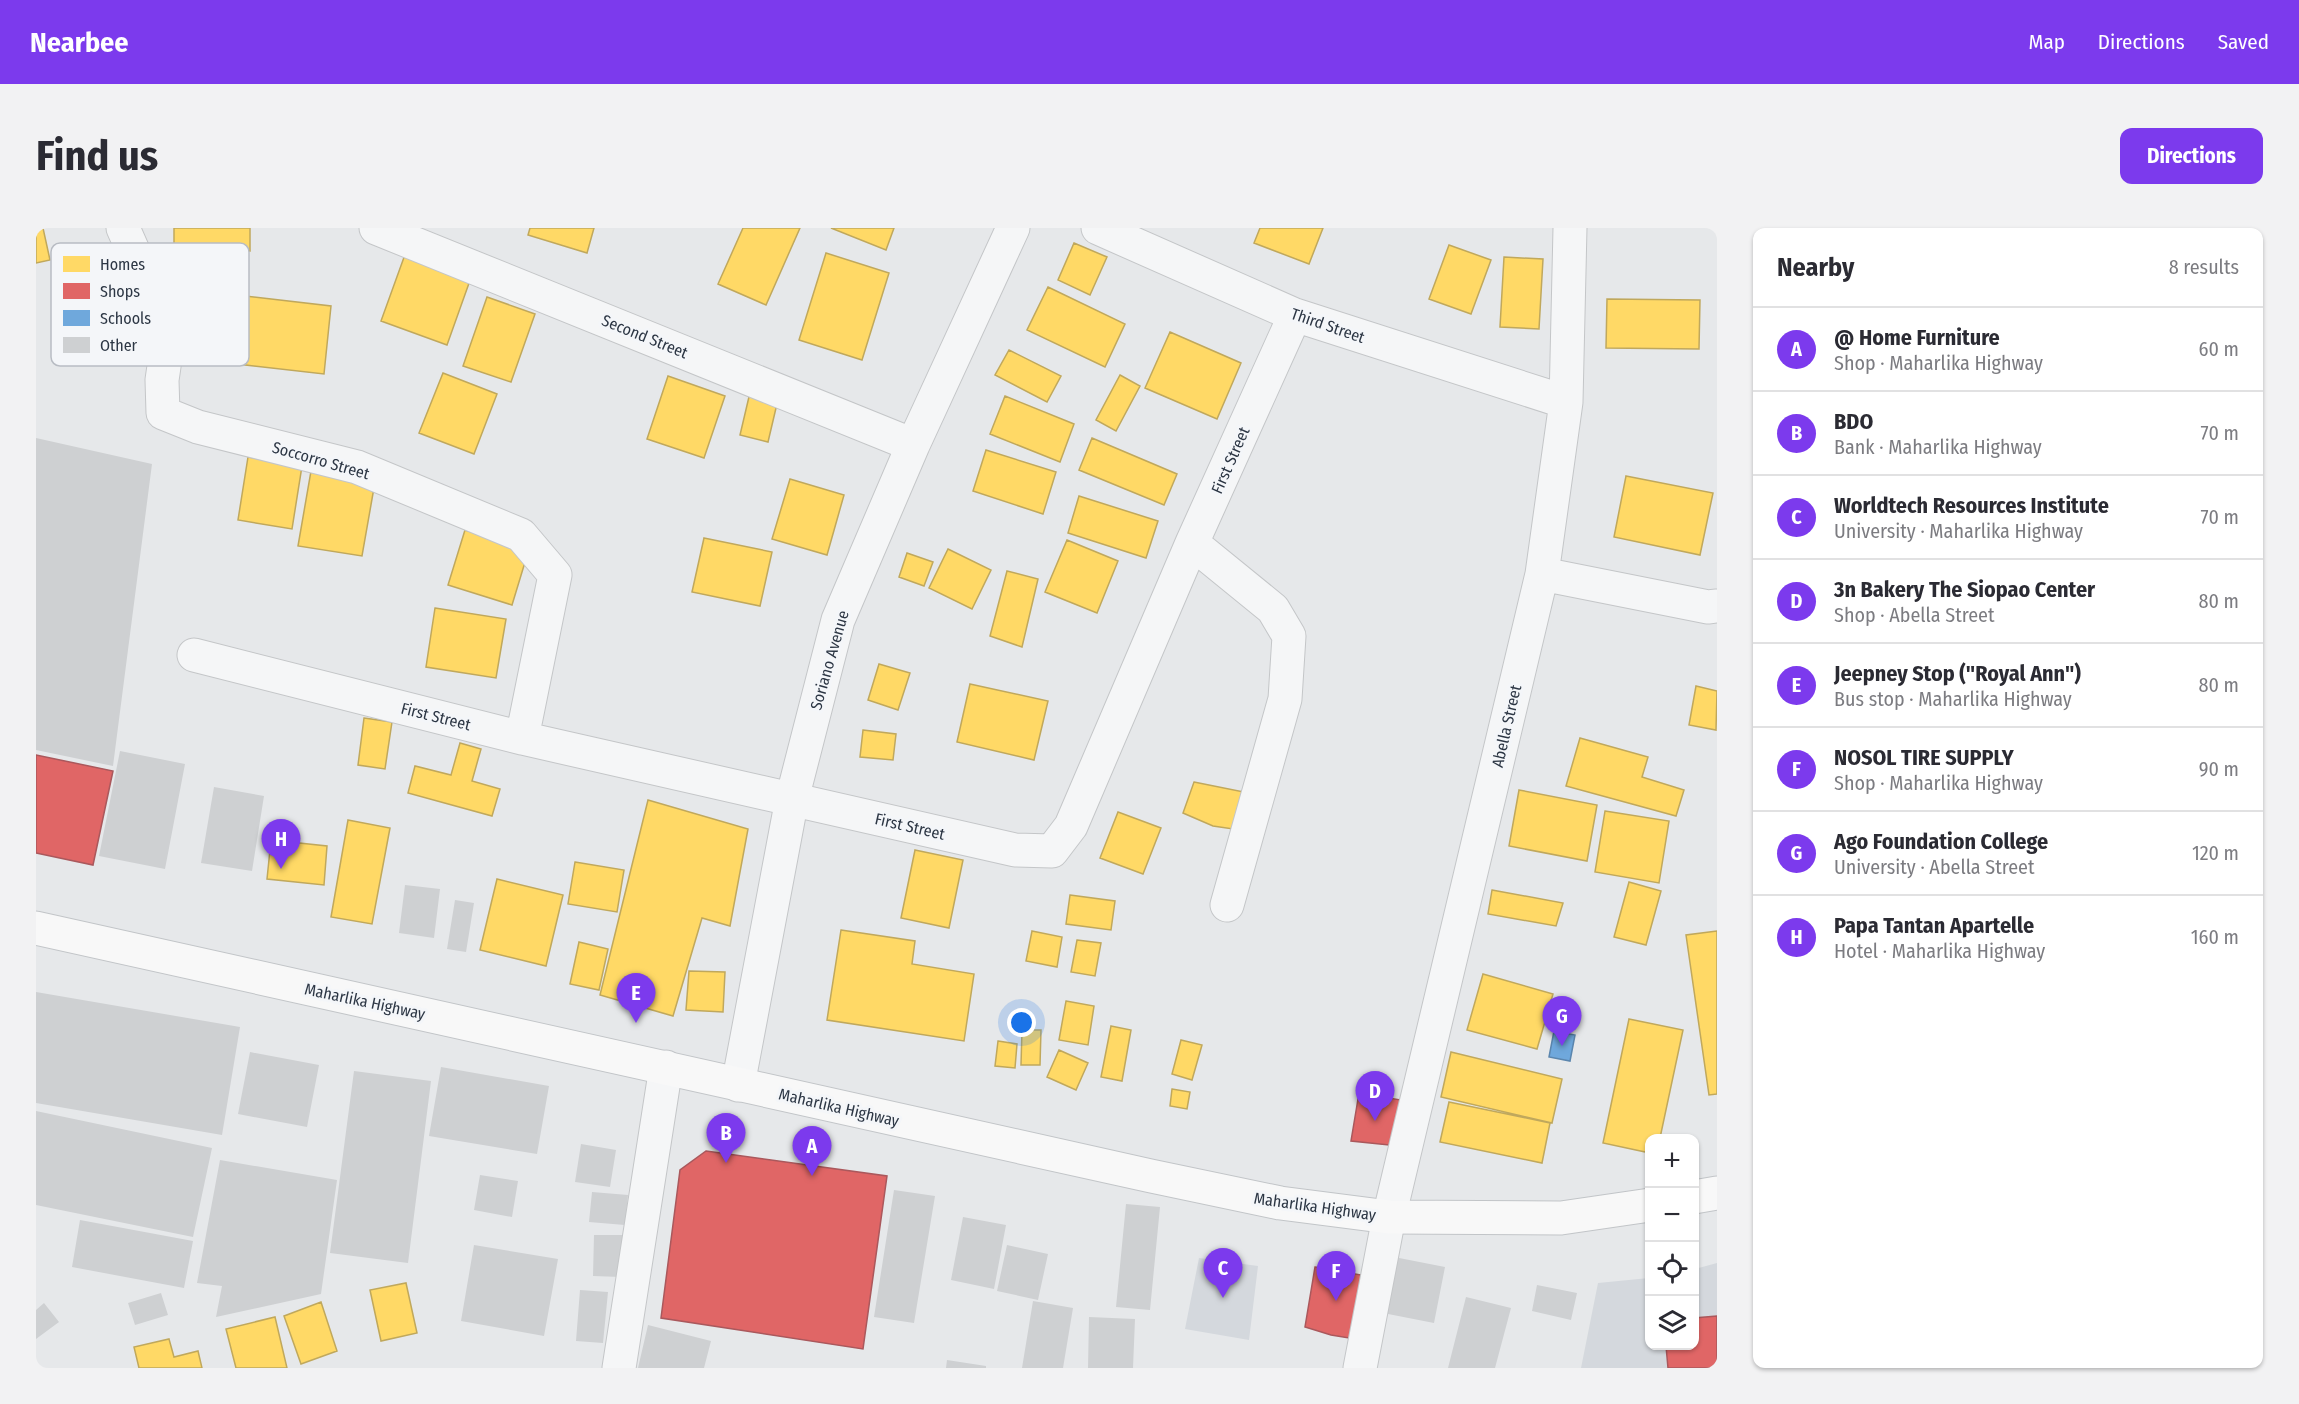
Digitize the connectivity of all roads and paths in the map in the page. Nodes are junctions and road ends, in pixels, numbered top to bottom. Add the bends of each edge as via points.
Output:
1 (123, 228) edge
2 (376, 228) edge
3 (1013, 228) edge
4 (1098, 228) edge
5 (1570, 228) edge
6 (130, 243) edge
7 (1295, 315) junction
8 (164, 366) edge
9 (1566, 402) junction
10 (913, 445) junction
11 (1192, 543) junction
12 (1542, 574) junction
13 (1717, 606) edge
14 (194, 655) dead end
15 (522, 738) junction
16 (792, 799) junction
17 (1227, 905) dead end
18 (36, 928) edge
19 (666, 1067) junction
20 (738, 1085) junction
21 (1717, 1193) edge
22 (1699, 1196) edge
23 (1645, 1206) edge
24 (1389, 1217) junction
25 (619, 1368) edge
26 (1360, 1368) edge

1 - 6 street, Soccorro Street
2 - 10 street, Second Street
3 - 10 street, Soriano Avenue
4 - 7 street, Third Street
5 - 9 street, Abella Street
7 - 9 street, Third Street
7 - 11 street, First Street
8 - 15 street, Soccorro Street via 164,413 198,427 357,467 521,535 555,575
9 - 12 street, Abella Street
10 - 16 street, Soriano Avenue via 838,620
11 - 16 street, First Street via 1071,825 1052,851 1015,850
11 - 17 street via 1273,609 1289,636 1285,699
12 - 13 street
12 - 24 street, Abella Street
14 - 15 street, First Street
15 - 16 street, First Street
16 - 20 street, Soriano Avenue
18 - 19 main road, Maharlika Highway
19 - 20 main road, Maharlika Highway
19 - 25 street
20 - 24 main road, Maharlika Highway via 1280,1203
21 - 22 main road
23 - 24 main road, Maharlika Highway via 1561,1218
24 - 26 street, Abella Street

